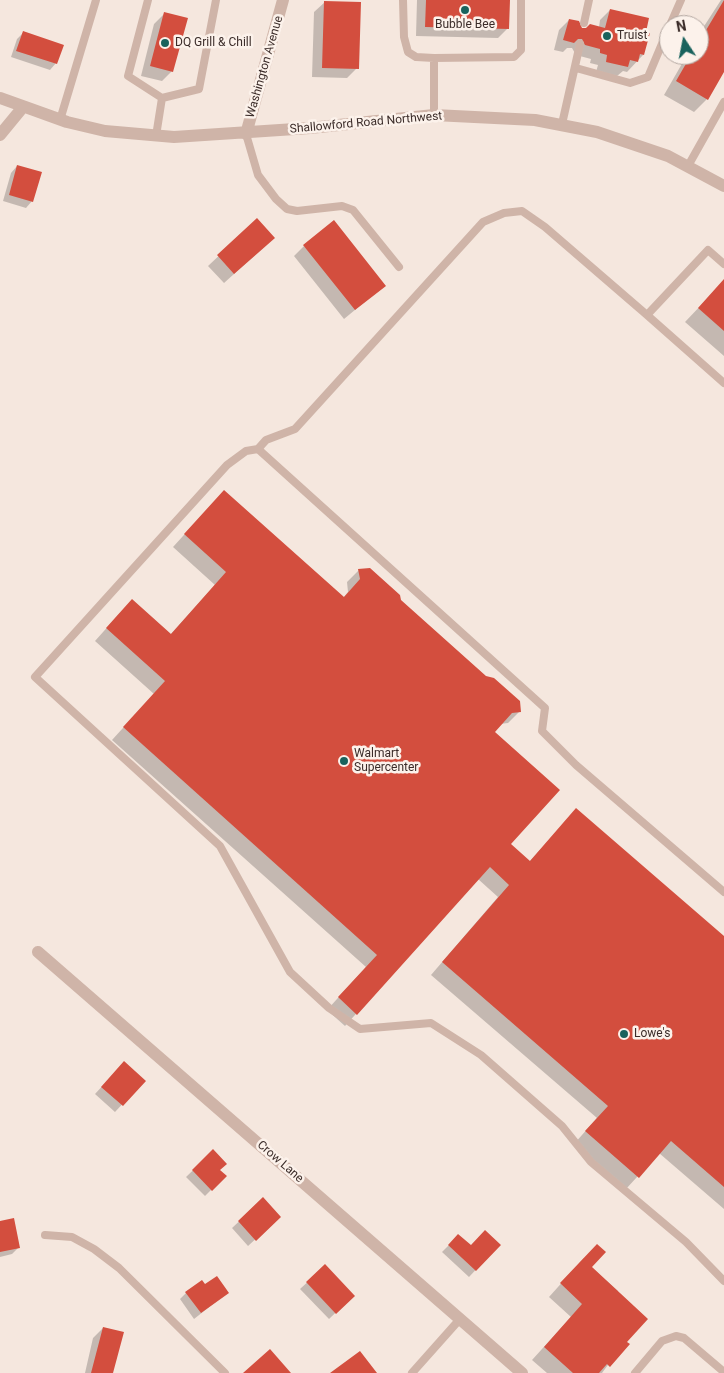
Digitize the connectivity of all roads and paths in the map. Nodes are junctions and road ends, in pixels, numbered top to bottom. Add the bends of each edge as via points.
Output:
1 (96, 0) edge
2 (148, 0) edge
3 (216, 0) edge
4 (283, 0) edge
5 (403, 0) edge
6 (521, 0) edge
7 (589, 0) edge
8 (680, 0) edge
9 (674, 15) edge
10 (584, 23) dead end
11 (580, 44) dead end
12 (659, 52) edge
13 (434, 58) junction
14 (576, 68) junction
15 (0, 98) edge
16 (162, 98) junction
17 (724, 102) edge
18 (23, 107) junction
19 (434, 115) junction
20 (60, 120) junction
21 (562, 124) junction
22 (246, 134) junction
23 (0, 136) edge
24 (156, 136) junction
25 (688, 166) junction
26 (724, 186) edge
27 (724, 264) edge
28 (399, 267) dead end
29 (647, 315) junction
30 (724, 383) edge
31 (258, 450) junction
32 (724, 892) edge
33 (38, 952) dead end
34 (45, 1235) dead end
35 (724, 1281) edge
36 (460, 1318) junction
37 (724, 1372) edge
38 (225, 1373) edge
39 (412, 1373) edge
40 (522, 1373) edge
41 (634, 1373) edge

1 - 20 lane
2 - 16 lane via 128,76
3 - 16 lane via 199,89
4 - 22 street, Washington Avenue
5 - 13 lane via 404,37 408,52 416,57
6 - 13 lane via 521,50 514,57
7 - 10 lane
8 - 9 lane
11 - 14 lane
12 - 14 lane via 648,77 630,83
13 - 19 lane
14 - 21 lane
15 - 18 street, Shallowford Road Northwest
16 - 24 lane
17 - 25 lane
18 - 20 street, Shallowford Road Northwest
18 - 23 street
19 - 21 street, Shallowford Road Northwest via 504,117
19 - 22 street, Shallowford Road Northwest
20 - 24 street, Shallowford Road Northwest via 105,131
21 - 25 street, Shallowford Road Northwest via 621,140
22 - 24 street, Shallowford Road Northwest
22 - 28 lane via 258,175 287,209 297,211 342,206 353,210
25 - 26 street, Shallowford Road Northwest
27 - 29 lane via 708,250
29 - 30 lane
29 - 31 lane via 522,211 504,213 483,222 295,429 266,440
31 - 32 lane via 546,708 542,731 576,765
31 - 35 lane via 246,451 227,466 34,676 220,846 290,972 329,1008 360,1030 431,1023 481,1055 562,1126 591,1162 686,1242
33 - 36 street, Crow Lane
34 - 38 lane via 72,1237 119,1268
36 - 39 lane
36 - 40 street, Crow Lane
37 - 41 lane via 684,1338 676,1336 662,1341

